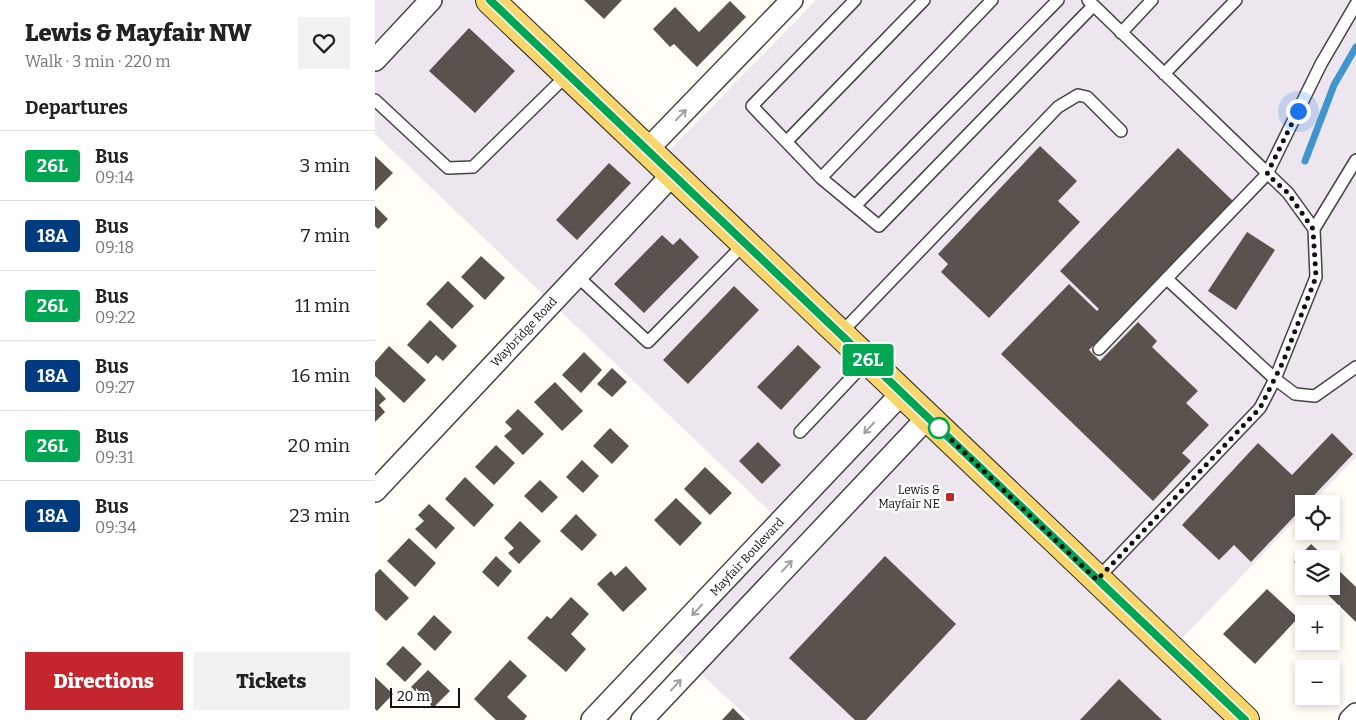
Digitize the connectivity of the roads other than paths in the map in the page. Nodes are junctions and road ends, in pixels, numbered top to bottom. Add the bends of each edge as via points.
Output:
1 (431, 0) edge
2 (491, 0) edge
3 (792, 0) edge
4 (855, 0) edge
5 (924, 0) edge
6 (992, 0) edge
7 (1058, 0) edge
8 (1152, 0) edge
9 (1236, 0) edge
10 (1090, 3) edge
11 (1356, 4) edge
12 (1121, 33) junction
13 (375, 60) edge
14 (568, 74) junction
15 (1164, 74) junction
16 (375, 100) edge
17 (1121, 131) dead end
18 (787, 142) junction
19 (647, 150) junction
20 (1356, 160) edge
21 (673, 174) junction
22 (1267, 174) junction
23 (821, 178) junction
24 (855, 206) junction
25 (1313, 229) junction
26 (745, 243) junction
27 (577, 276) junction
28 (1167, 279) junction
29 (840, 334) junction
30 (1099, 349) dead end
31 (868, 360) junction
32 (1356, 367) edge
33 (1275, 379) junction
34 (902, 393) junction
35 (927, 418) junction
36 (800, 432) dead end
37 (375, 491) edge
38 (1097, 580) junction
39 (1356, 714) edge
40 (592, 720) edge
41 (642, 720) edge
42 (1245, 720) edge
43 (1350, 720) edge

1 - 13 street
2 - 14 main road
19 -> 3 street
4 - 18 lane via 752,106
5 - 18 lane
6 - 23 lane
7 - 24 lane
8 - 12 lane
9 - 15 lane
10 - 12 lane
10 - 24 lane via 879,226
11 - 22 lane via 1321,64
12 - 15 lane
14 - 16 lane via 473,167 448,168
14 - 19 main road
15 - 22 lane
17 - 29 lane via 1087,97 1079,95 1064,103
18 - 23 lane
19 - 21 main road
20 - 25 lane
21 - 26 main road
21 - 27 street, Waybridge Road
22 - 25 lane via 1288,193
22 - 28 lane
23 - 24 lane
25 - 33 lane via 1316,277
26 - 27 lane via 648,342
26 - 29 main road
27 - 37 street, Waybridge Road
28 - 30 lane
28 - 33 lane
29 - 31 main road
31 - 34 main road
31 - 36 lane
32 - 33 lane via 1315,396 1295,394
33 - 38 lane via 1260,408
34 - 35 main road
34 -> 40 street, Mayfair Boulevard
35 - 38 main road
41 -> 35 street
38 - 42 main road
39 - 43 street

